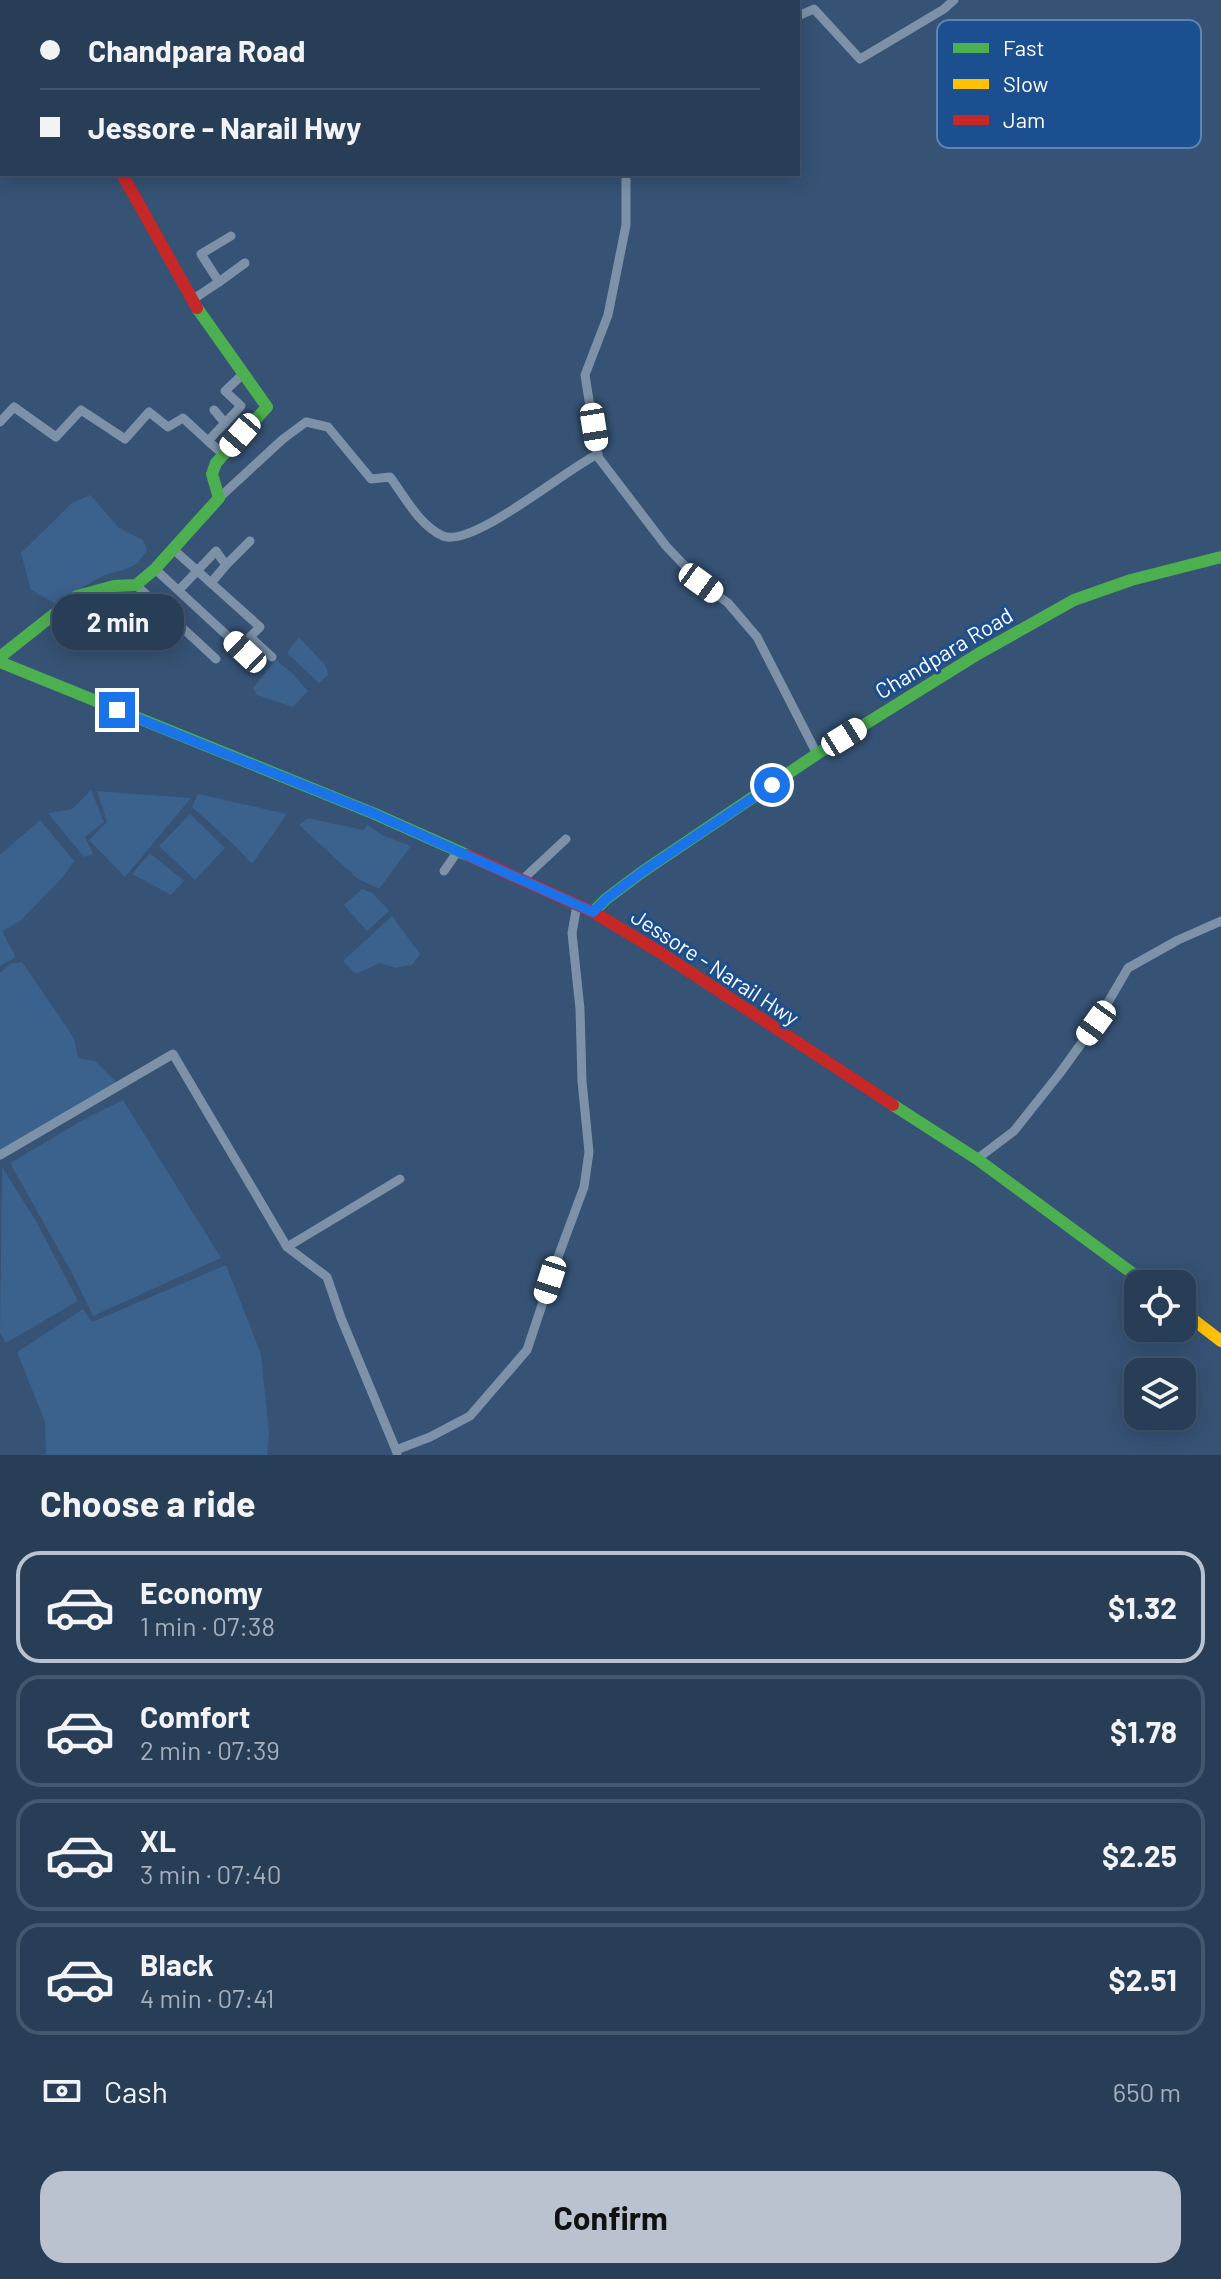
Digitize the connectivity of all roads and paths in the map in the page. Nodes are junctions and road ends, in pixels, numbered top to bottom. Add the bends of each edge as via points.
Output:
1 (954, 0) edge
2 (800, 15) edge
3 (123, 176) edge
4 (626, 176) edge
5 (231, 236) dead end
6 (245, 263) dead end
7 (219, 282) junction
8 (192, 300) junction
9 (242, 375) dead end
10 (214, 410) dead end
11 (0, 422) edge
12 (225, 423) junction
13 (208, 441) junction
14 (223, 454) dead end
15 (598, 454) junction
16 (219, 498) junction
17 (250, 541) dead end
18 (173, 549) junction
19 (1221, 557) edge
20 (226, 565) junction
21 (155, 569) junction
22 (197, 570) junction
23 (211, 583) junction
24 (136, 585) junction
25 (179, 590) junction
26 (245, 652) dead end
27 (272, 657) dead end
28 (0, 659) edge
29 (216, 659) dead end
30 (817, 754) junction
31 (566, 839) dead end
32 (458, 851) junction
33 (444, 871) dead end
34 (522, 880) junction
35 (577, 905) junction
36 (593, 912) junction
37 (1221, 921) edge
38 (0, 1155) edge
39 (977, 1159) junction
40 (400, 1179) dead end
41 (287, 1247) junction
42 (1128, 1270) edge
43 (1196, 1322) edge
44 (1221, 1341) edge
45 (397, 1453) edge

1 - 2 street via 860,59 814,9
3 - 8 main road
4 - 15 street via 626,225 608,315 585,375
5 - 7 street via 201,254
6 - 7 street
7 - 8 street
8 - 16 main road via 267,407 216,463 212,474
9 - 12 street via 225,391 241,406
10 - 12 street
11 - 13 street via 14,407 56,437 81,410 125,439 149,412 168,427 183,418
12 - 13 street
13 - 14 street
15 - 16 street via 462,537 445,537 425,525 390,477 371,479 328,427 306,422
15 - 30 street via 666,546 747,623
16 - 18 main road
17 - 20 street
18 - 21 main road
18 - 22 street
19 - 30 main road, Chandpara Road via 1074,600
20 - 22 street via 216,551
20 - 23 street
21 - 24 main road
21 - 25 street
22 - 23 street
22 - 25 street
23 - 27 street via 260,627 250,637
24 - 28 main road via 77,596
24 - 29 street
25 - 26 street
28 - 32 main road, Jessore - Narail Hwy
30 - 36 main road, Chandpara Road via 642,872
31 - 34 street
32 - 33 street
32 - 34 main road, Jessore - Narail Hwy
34 - 35 main road, Jessore - Narail Hwy
35 - 36 main road, Jessore - Narail Hwy
35 - 45 street via 572,933 589,1152 584,1187 527,1350 470,1416
36 - 39 main road, Jessore - Narail Hwy
37 - 39 street via 1128,968 1060,1073 1014,1131
38 - 41 street via 173,1054
39 - 42 main road, Jessore - Narail Hwy
40 - 41 street
41 - 45 street via 327,1277
43 - 44 main road

